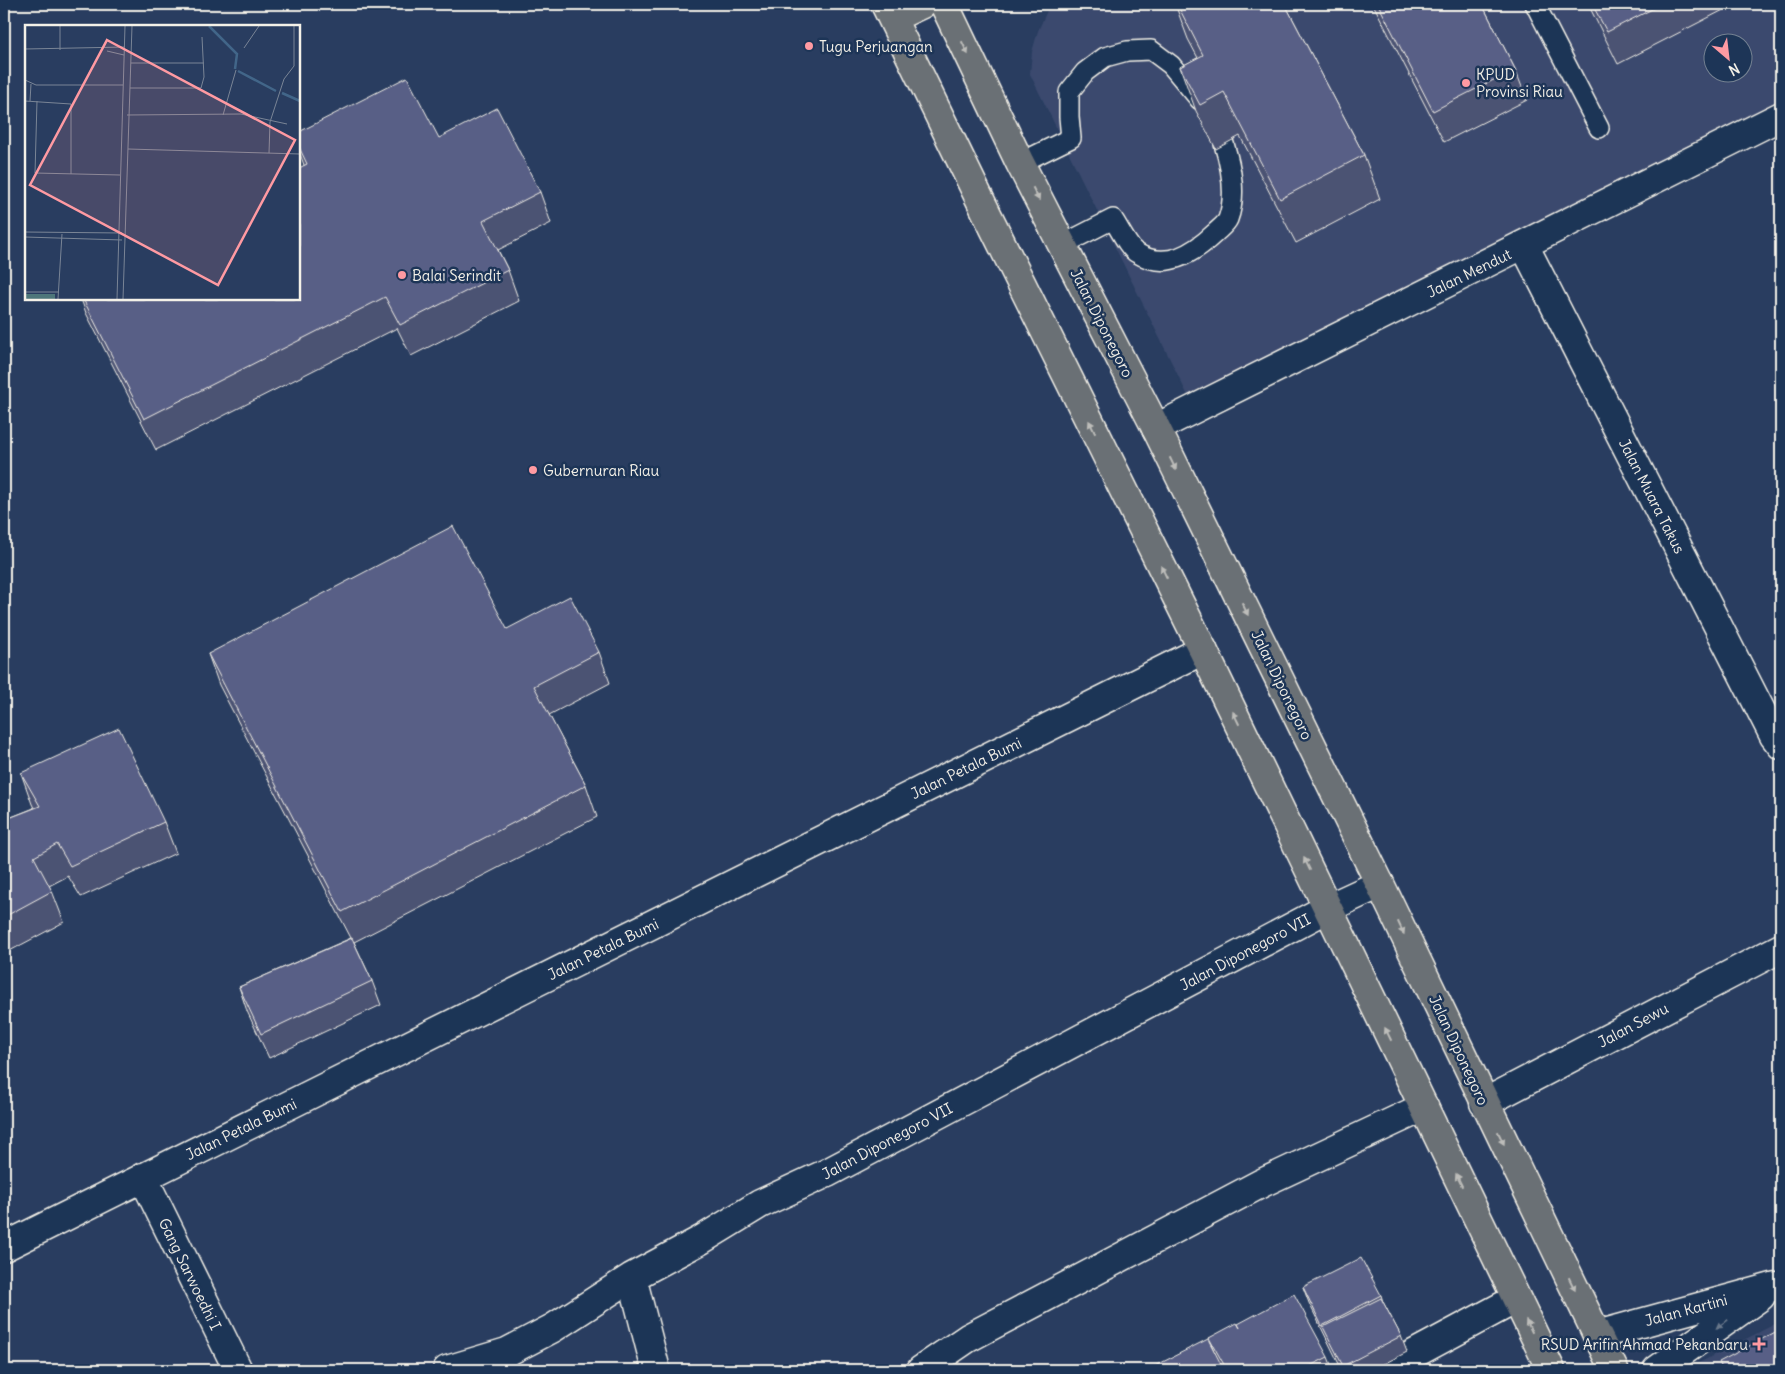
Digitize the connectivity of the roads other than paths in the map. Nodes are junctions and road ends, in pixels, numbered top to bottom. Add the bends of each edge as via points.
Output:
1 (922, 4) edge
2 (944, 4) edge
3 (1535, 4) edge
4 (889, 11) edge
5 (1204, 106) edge
6 (1781, 116) edge
7 (1599, 128) dead end
8 (1224, 144) dead end
9 (1020, 163) junction
10 (1062, 245) junction
11 (1524, 245) junction
12 (1156, 428) junction
13 (1203, 650) junction
14 (1781, 745) edge
15 (1380, 884) junction
16 (1328, 908) junction
17 (1781, 948) edge
18 (1484, 1103) junction
19 (1424, 1106) junction
20 (143, 1177) junction
21 (4, 1246) edge
22 (632, 1277) junction
23 (1779, 1284) edge
24 (1516, 1299) junction
25 (1597, 1335) junction
26 (238, 1370) edge
27 (446, 1370) edge
28 (656, 1370) edge
29 (921, 1370) edge
30 (1384, 1370) edge
31 (1551, 1370) edge
32 (1614, 1370) edge
33 (1657, 1370) edge

1 - 4 main road
2 -> 9 main road, Jalan Diponegoro
3 - 7 lane
13 -> 4 main road
5 - 9 lane via 1171,65 1151,50 1127,51 1105,57 1085,72 1069,92 1072,138
6 - 11 street, Jalan Mendut
8 - 10 lane via 1233,190 1228,220 1202,246 1173,260 1153,260 1136,253 1113,219
9 -> 10 main road, Jalan Diponegoro
10 - 12 main road, Jalan Diponegoro
11 - 12 street, Jalan Mendut
11 - 14 street, Jalan Muara Takus
12 -> 15 main road, Jalan Diponegoro
16 -> 13 main road
13 - 20 street, Jalan Petala Bumi
15 - 16 street, Jalan Diponegoro VII
15 -> 18 main road, Jalan Diponegoro
19 -> 16 main road
16 - 22 street, Jalan Diponegoro VII via 827,1173 760,1204
17 - 18 street, Jalan Sewu
18 -> 25 main road, Jalan Diponegoro
24 -> 19 main road
19 - 29 street via 1253,1188 968,1338
20 - 21 street, Jalan Petala Bumi
20 - 26 street, Gang Sarwoedhi I
22 - 27 street, Jalan Diponegoro VII via 553,1328 508,1352
22 - 28 street
23 - 25 street, Jalan Kartini
23 -> 33 street, Jalan Kartini
24 - 30 street
31 -> 24 main road
25 - 32 main road, Jalan Diponegoro

